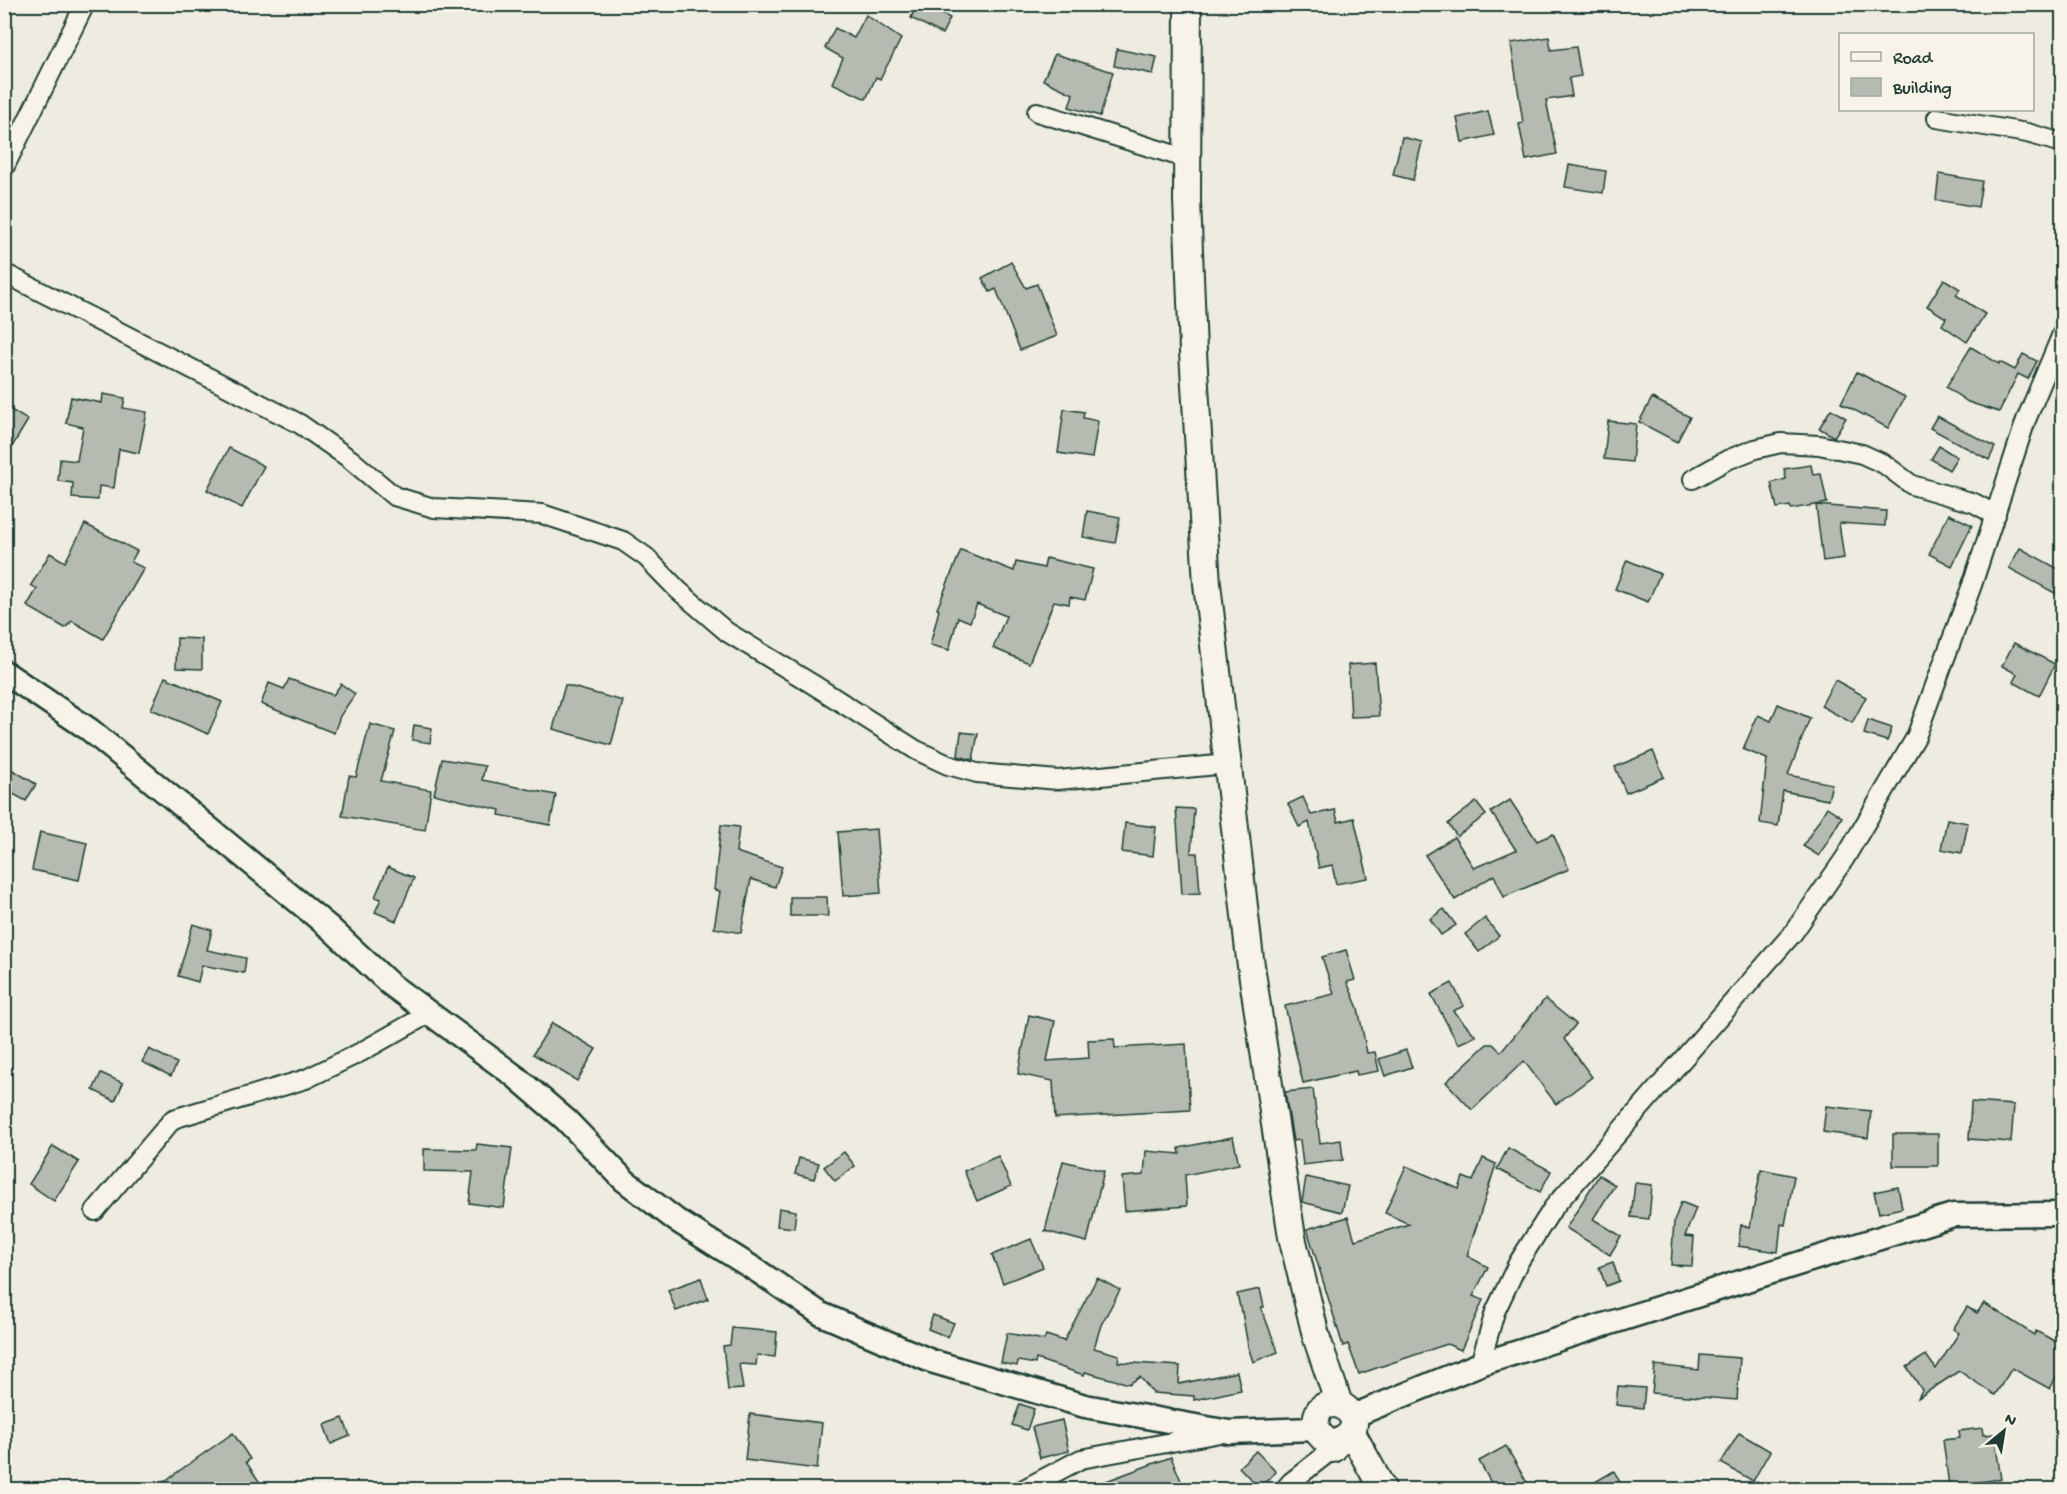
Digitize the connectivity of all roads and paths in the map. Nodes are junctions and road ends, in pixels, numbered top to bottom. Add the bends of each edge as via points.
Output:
1 (86, 4) edge
2 (1188, 4) edge
3 (1037, 112) dead end
4 (1937, 118) dead end
5 (2062, 143) edge
6 (1188, 159) junction
7 (4, 168) edge
8 (4, 273) edge
9 (2062, 334) edge
10 (1693, 479) dead end
11 (1996, 515) junction
12 (4, 672) edge
13 (1228, 764) junction
14 (430, 1013) junction
15 (94, 1211) dead end
16 (2062, 1215) edge
17 (1480, 1364) junction
18 (1335, 1427) junction
19 (1229, 1432) junction
20 (1022, 1490) edge
21 (1284, 1490) edge
22 (1373, 1490) edge
23 (1383, 1490) edge

1 - 7 street
2 - 6 main road
3 - 6 street
4 - 5 street
6 - 13 main road via 1193,352 1208,584
8 - 13 street via 300,424 394,495 434,508 542,514 622,541 646,557 727,632 916,750 948,765 977,773 1058,780
9 - 11 street via 2026,420
10 - 11 street via 1755,450 1781,443 1819,445 1862,454 1884,464 1912,485 1974,503
11 - 17 street via 1916,737 1845,858 1793,933 1553,1208 1518,1263 1495,1312
12 - 14 street via 90,730 135,766 330,928 390,984
13 - 18 main road via 1250,959 1290,1225
14 - 15 street via 306,1079 173,1119
14 - 19 street via 516,1077 633,1187 676,1220 821,1314 931,1361 1085,1406
16 - 17 street via 1953,1215
17 - 18 street
18 - 19 street
18 - 21 street
18 - 22 main road
18 - 23 main road
19 - 20 street via 1081,1459

